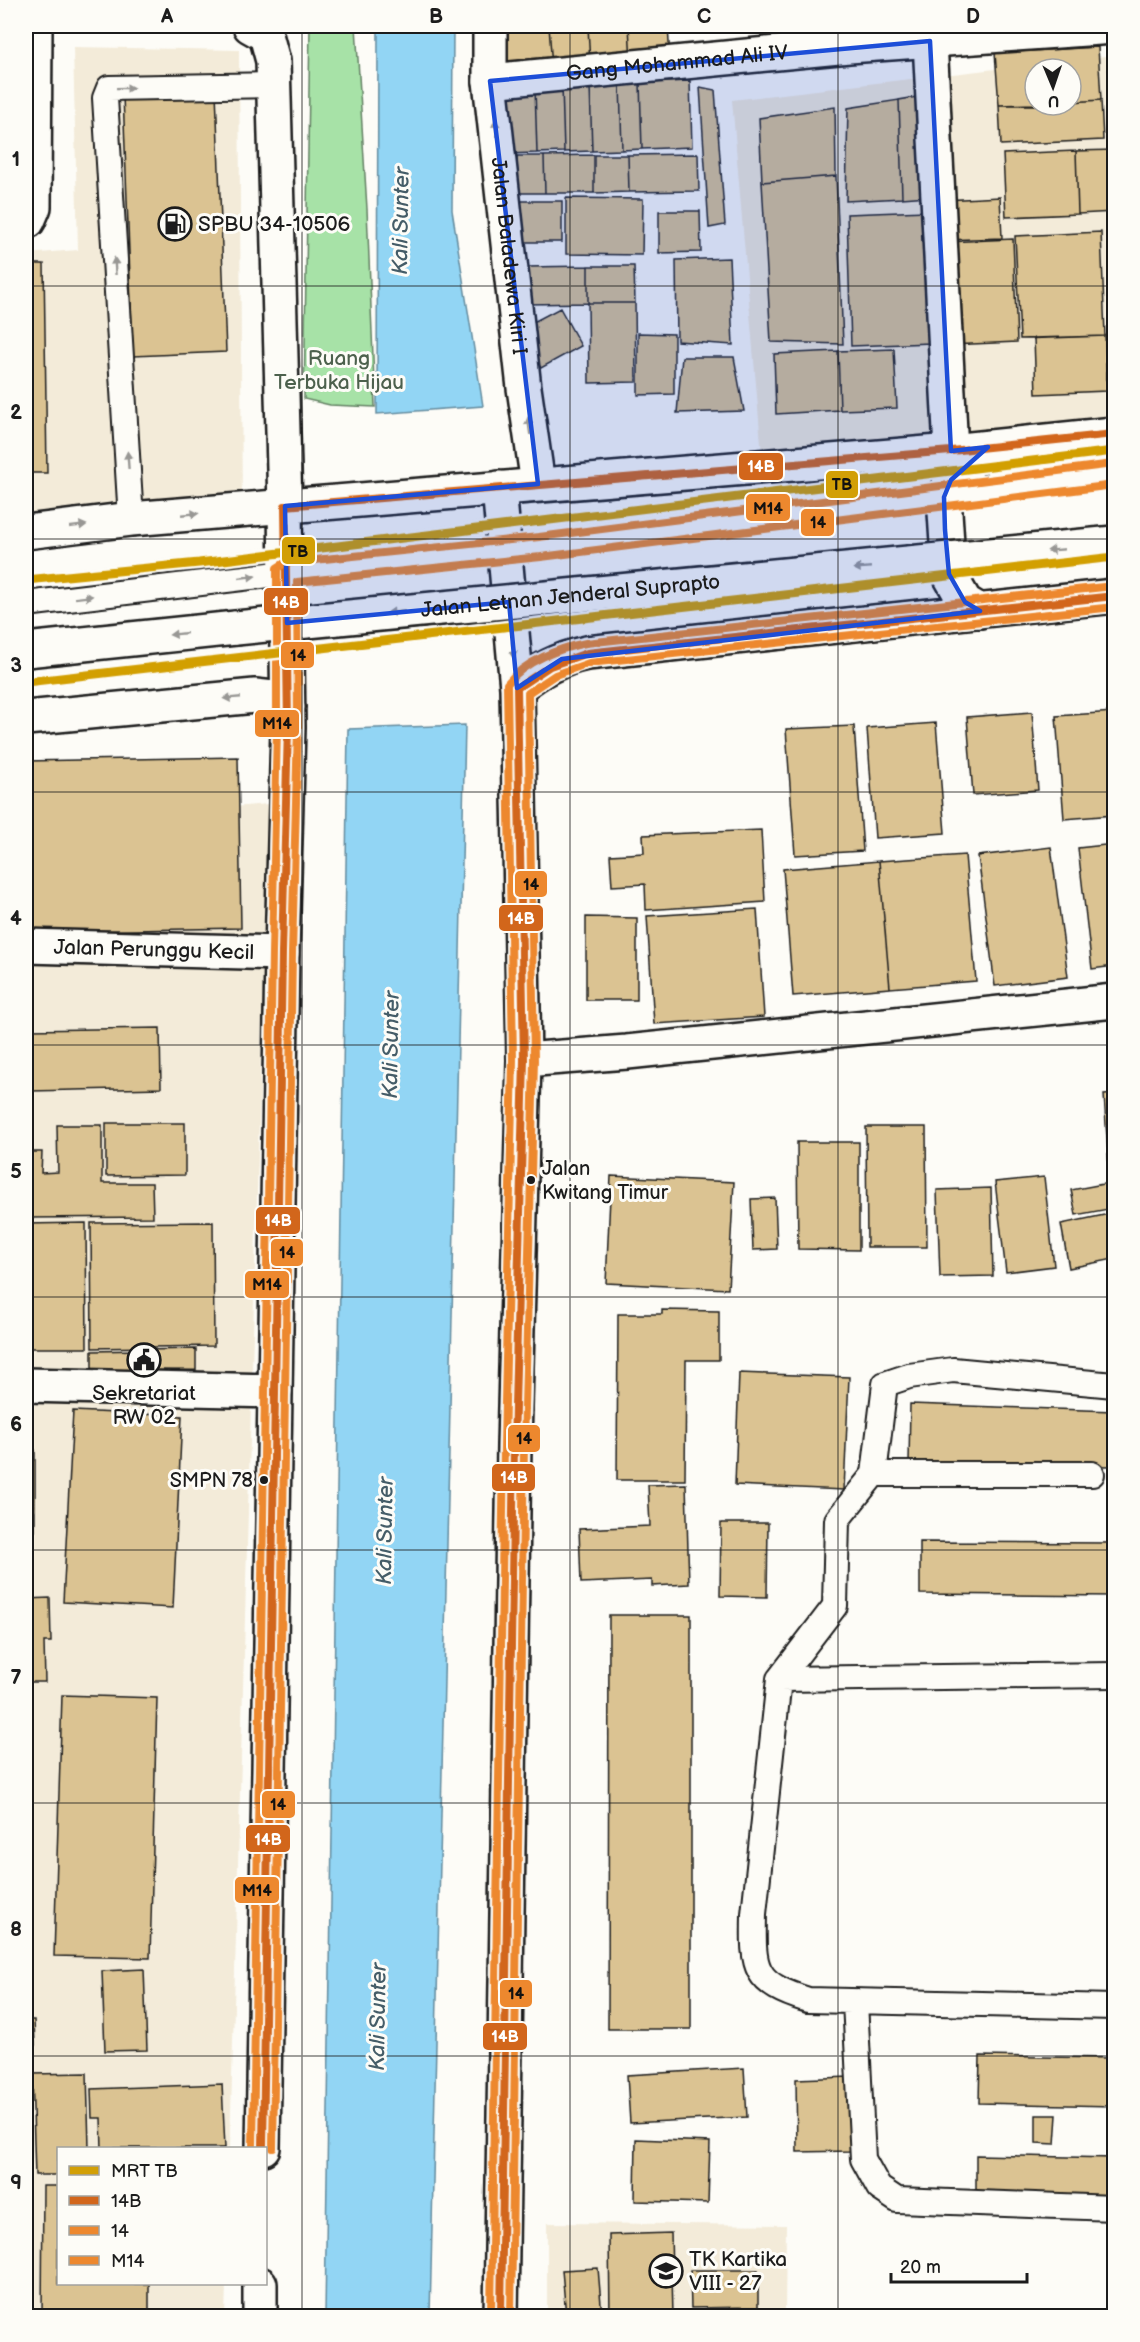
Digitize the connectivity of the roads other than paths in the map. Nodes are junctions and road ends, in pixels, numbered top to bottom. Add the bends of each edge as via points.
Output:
1 (26, 26) edge
2 (35, 26) edge
3 (42, 26) edge
4 (250, 26) edge
5 (490, 26) edge
6 (1114, 27) edge
7 (849, 36) edge
8 (930, 41) junction
9 (490, 81) junction
10 (273, 85) junction
11 (26, 221) edge
12 (1114, 434) edge
13 (988, 447) junction
14 (951, 451) junction
15 (1114, 474) edge
16 (538, 484) junction
17 (498, 488) junction
18 (944, 497) junction
19 (285, 506) junction
20 (131, 519) junction
21 (26, 532) edge
22 (1114, 543) edge
23 (504, 550) junction
24 (286, 573) junction
25 (1114, 596) edge
26 (26, 604) edge
27 (980, 611) junction
28 (26, 650) edge
29 (517, 688) junction
30 (288, 707) junction
31 (26, 718) edge
32 (26, 946) edge
33 (282, 953) junction
34 (1114, 1001) edge
35 (524, 1060) junction
36 (26, 1385) edge
37 (1114, 1385) edge
38 (275, 1391) junction
39 (874, 1474) junction
40 (1092, 1474) dead end
41 (1114, 1675) edge
42 (779, 1679) junction
43 (855, 2002) junction
44 (1114, 2007) edge
45 (263, 2147) edge
46 (1114, 2208) edge
47 (260, 2285) edge
48 (260, 2316) edge
49 (501, 2316) edge

1 - 2 main road
2 - 3 main road
2 - 11 main road via 34,207
4 - 10 main road via 266,35 273,60
5 - 9 main road, Jalan Baladewa Kiri I
6 - 8 main road, Gang Mohammad Ali IV
7 - 8 main road, Gang Mohammad Ali IV
7 - 9 main road, Gang Mohammad Ali IV
8 - 14 main road
16 -> 9 main road, Jalan Baladewa Kiri I
10 - 19 main road
20 -> 10 lane via 105,98 109,88
12 - 13 main road
13 - 14 main road
13 - 18 main road via 951,480
14 - 16 main road
15 - 18 lane
16 - 17 main road
17 - 19 main road
17 - 23 main road
18 - 23 lane
18 - 27 main road via 949,574 964,602
20 -> 19 main road
19 - 24 main road
21 -> 20 main road
22 -> 28 main road, Jalan Letnan Jenderal Suprapto, bridge
23 - 24 lane
23 -> 29 main road
26 -> 24 lane
24 - 30 main road
25 - 27 main road
27 - 29 main road via 587,652 537,671
29 - 35 main road
30 -> 31 main road via 273,698 255,696
30 - 33 main road
32 - 33 main road, Jalan Perunggu Kecil
33 - 38 main road
34 - 35 main road
35 - 49 main road
36 - 38 main road
37 - 39 lane via 953,1370 885,1384
38 - 45 main road
39 - 40 lane
39 - 42 lane via 837,1520 835,1606
41 - 42 lane
42 - 43 lane via 754,1914 758,1970 769,1984 783,1992 808,2000
43 - 44 lane
43 - 46 lane via 863,2159 879,2187 897,2200
47 - 48 main road

